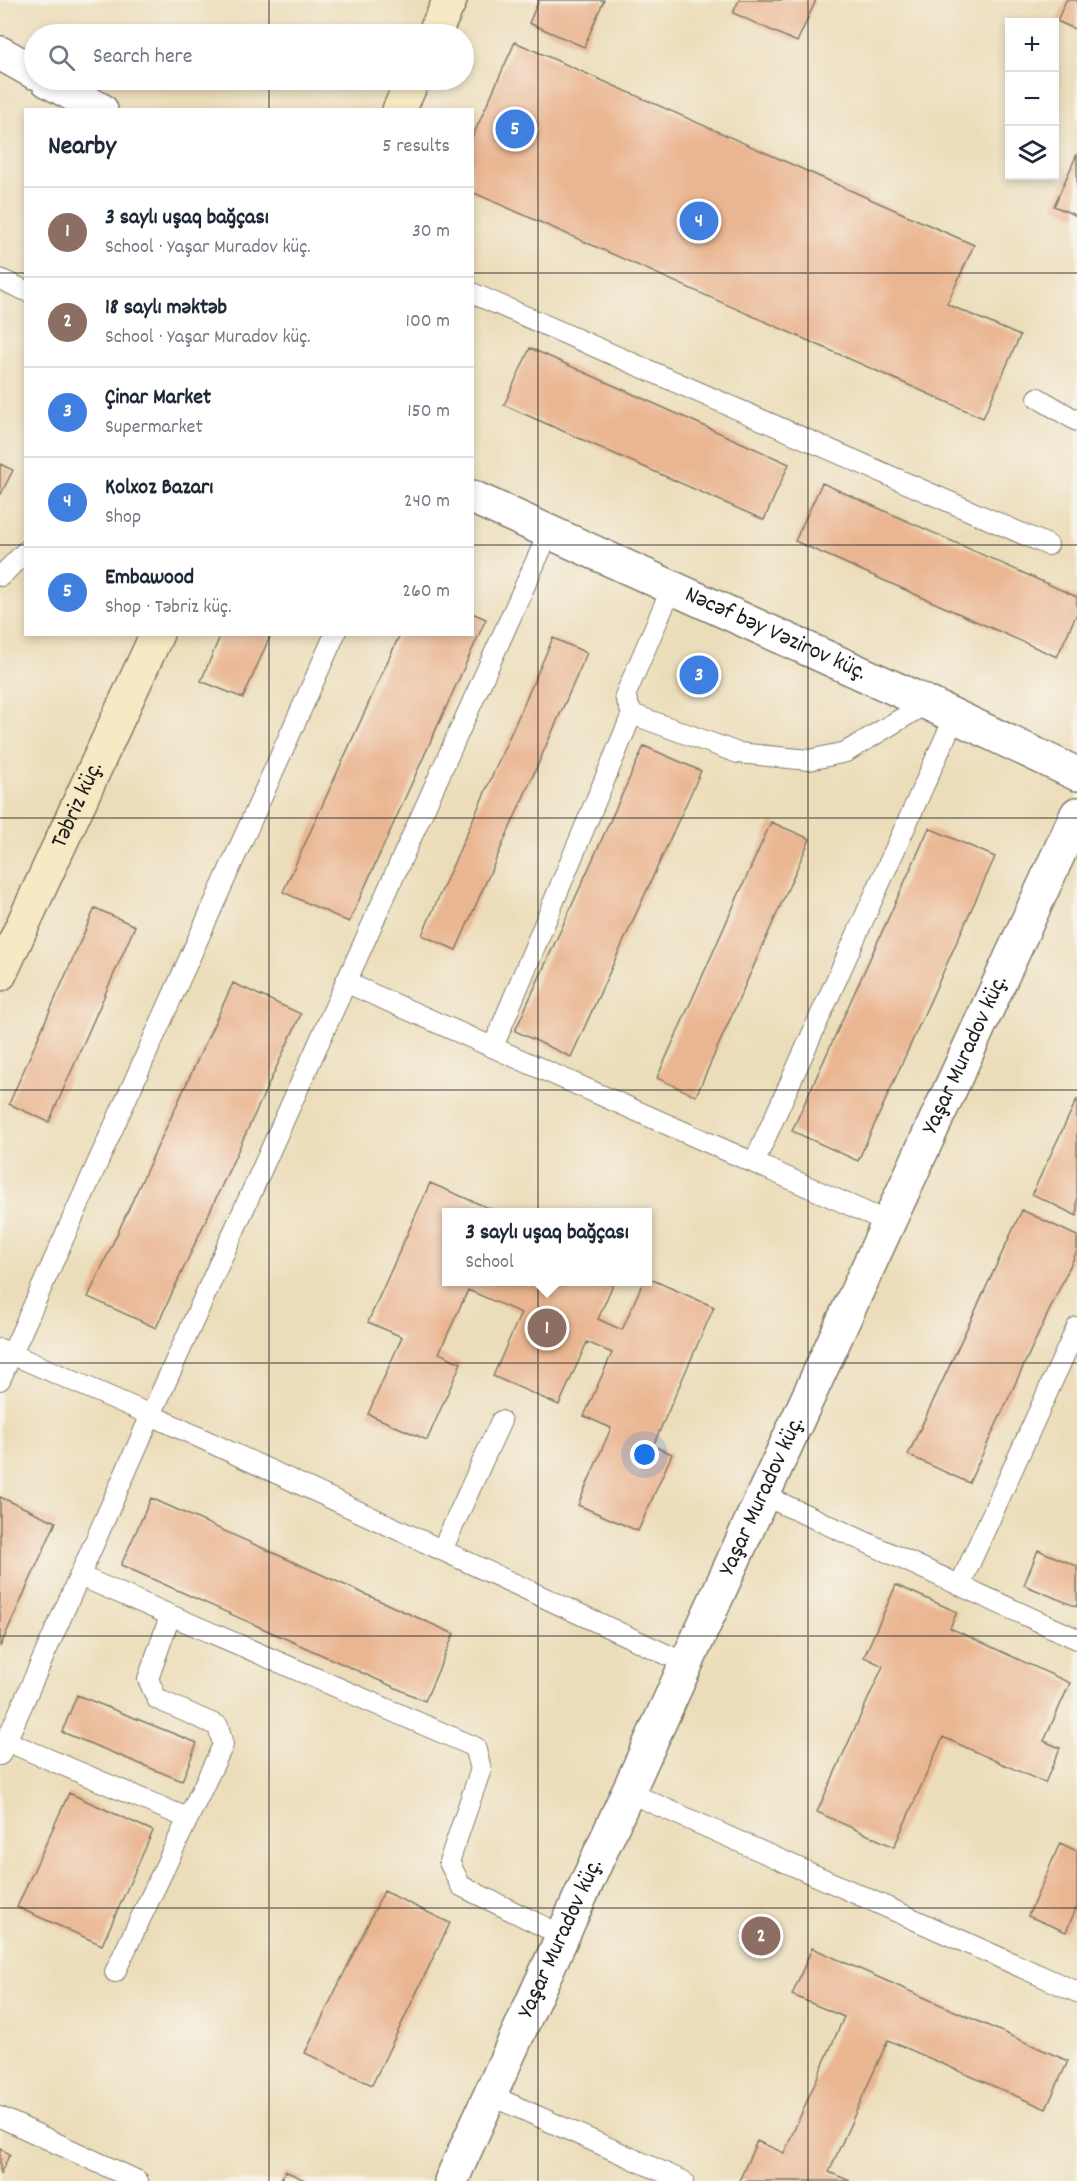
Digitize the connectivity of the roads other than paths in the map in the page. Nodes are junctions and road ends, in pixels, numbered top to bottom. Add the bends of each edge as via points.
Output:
1 (450, 0) edge
2 (439, 24) edge
3 (0, 53) edge
4 (24, 66) edge
5 (65, 90) edge
6 (408, 90) edge
7 (96, 108) edge
8 (400, 108) edge
9 (0, 279) edge
10 (24, 290) edge
11 (474, 294) edge
12 (1038, 398) dead end
13 (1077, 421) edge
14 (474, 498) edge
15 (549, 532) junction
16 (1048, 544) dead end
17 (24, 553) edge
18 (1, 576) edge
19 (672, 587) junction
20 (156, 636) edge
21 (334, 636) edge
22 (941, 709) junction
23 (632, 714) junction
24 (1077, 774) edge
25 (1077, 814) edge
26 (0, 974) edge
27 (345, 982) junction
28 (492, 1047) junction
29 (754, 1163) junction
30 (890, 1223) junction
31 (1077, 1327) edge
32 (6, 1352) edge
33 (0, 1380) edge
34 (151, 1415) junction
35 (501, 1421) dead end
36 (763, 1495) junction
37 (442, 1550) junction
38 (80, 1576) junction
39 (960, 1585) junction
40 (170, 1616) junction
41 (1077, 1639) edge
42 (687, 1664) junction
43 (3, 1748) edge
44 (628, 1792) junction
45 (187, 1818) junction
46 (563, 1936) junction
47 (115, 1972) dead end
48 (1077, 1992) edge
49 (490, 2094) junction
50 (0, 2117) edge
51 (138, 2181) edge
52 (451, 2181) edge
53 (684, 2181) edge

1 - 2 main road
3 - 4 street
5 - 7 street
6 - 8 main road
9 - 10 lane
11 - 16 lane
12 - 13 lane
14 - 15 street, Nəcəf bəy Vəzirov küç.
15 - 19 street, Nəcəf bəy Vəzirov küç.
15 - 27 lane
17 - 18 lane
19 - 22 street, Nəcəf bəy Vəzirov küç.
19 - 23 lane via 625,696
20 - 26 main road, Təbriz küç.
21 - 32 lane
22 - 23 lane via 846,752 809,760 738,753
22 - 24 street, Nəcəf bəy Vəzirov küç.
22 - 29 lane
23 - 28 lane
25 - 30 street, Yaşar Muradov küç.
27 - 28 lane
27 - 34 lane
28 - 29 lane
29 - 30 lane
30 - 36 street, Yaşar Muradov küç.
31 - 39 lane
32 - 33 lane
32 - 34 lane
34 - 37 lane
34 - 38 lane
35 - 37 lane
36 - 39 lane
36 - 42 street, Yaşar Muradov küç.
37 - 42 lane
38 - 40 lane
38 - 43 lane
39 - 41 lane
40 - 45 lane via 148,1679 157,1699 218,1726 222,1745
40 - 46 lane via 475,1747 481,1769 449,1862 461,1886
42 - 44 street, Yaşar Muradov küç.
43 - 45 lane
44 - 46 street, Yaşar Muradov küç.
44 - 48 lane
45 - 47 lane
46 - 49 street, Yaşar Muradov küç.
49 - 52 street, Yaşar Muradov küç.
49 - 53 lane
50 - 51 lane

